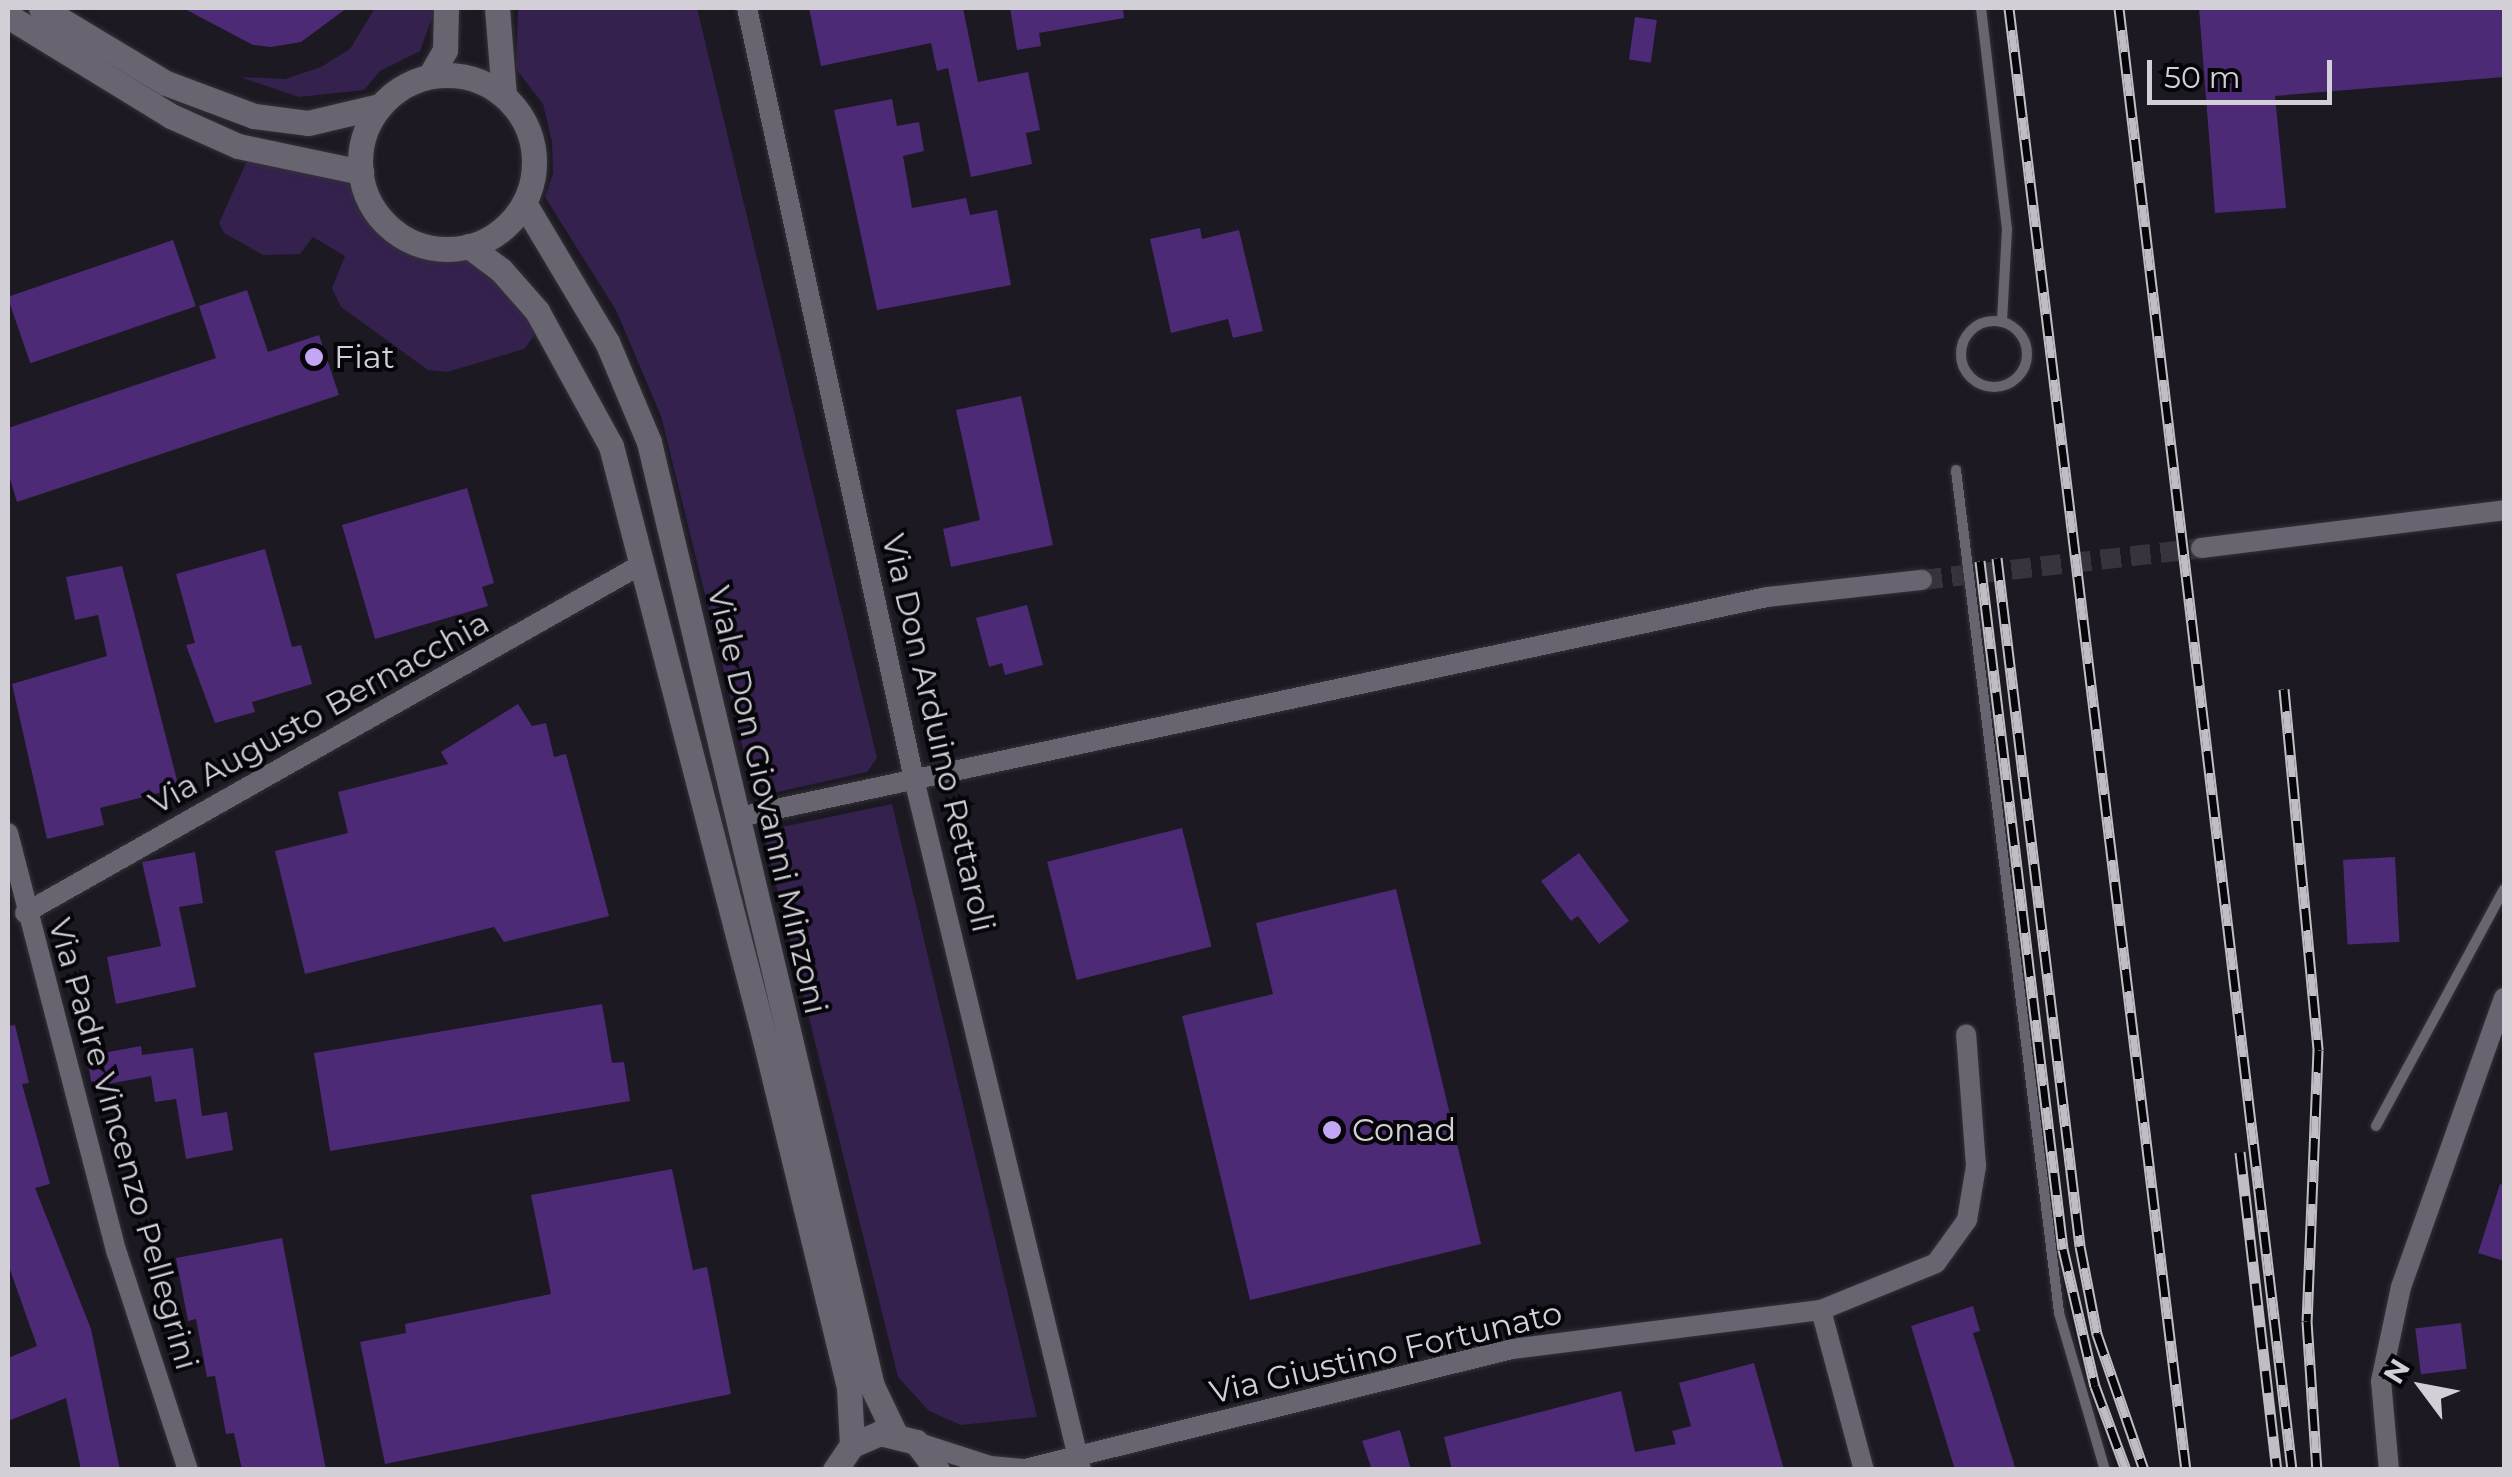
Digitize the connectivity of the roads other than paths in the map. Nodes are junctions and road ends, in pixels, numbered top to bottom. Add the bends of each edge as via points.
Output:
1 (42, 8) edge
2 (446, 8) edge
3 (497, 8) edge
4 (748, 8) edge
5 (1981, 8) edge
6 (8, 16) edge
7 (430, 76) junction
8 (504, 95) junction
9 (380, 106) junction
10 (361, 172) junction
11 (524, 202) junction
12 (469, 246) junction
13 (2002, 322) junction
14 (1956, 470) dead end
15 (2504, 510) edge
16 (2202, 548) tunnel mouth
17 (642, 564) junction
18 (1922, 580) tunnel mouth
19 (914, 780) junction
20 (740, 818) junction
21 (8, 833) edge
22 (2504, 890) edge
23 (25, 913) junction
24 (2504, 998) edge
25 (1966, 1034) dead end
26 (2376, 1126) dead end
27 (1821, 1310) junction
28 (906, 1438) junction
29 (838, 1461) edge
30 (1079, 1462) edge
31 (1022, 1469) edge
32 (188, 1470) edge
33 (938, 1470) edge
34 (1864, 1470) edge
35 (2105, 1470) edge
36 (2389, 1470) edge

1 - 9 main road via 166,83 254,116 308,123
2 - 7 main road via 445,50
3 - 8 main road
4 - 19 street, Via Don Arduino Rettaroli
5 - 13 lane via 2007,229
6 - 10 main road via 188,124 238,146
7 - 8 main road via 469,77
7 - 9 main road via 403,86
8 - 11 main road via 533,145 534,175
9 - 10 main road via 364,137
10 - 12 main road via 369,201 399,233 440,249
11 - 12 main road via 501,230
11 - 20 main road, Viale Don Giovanni Minzoni via 607,342 648,442
12 - 17 main road, Viale Don Giovanni Minzoni via 502,270 568,360 611,446
13 - 13 lane via 1979,325 1964,341 1967,374 1986,386 2008,384 2026,357 2020,335
14 - 35 lane via 2058,1313
15 - 16 street
17 - 23 street, Via Augusto Bernacchia
17 - 29 main road, Viale Don Giovanni Minzoni via 844,1369
18 - 19 street via 1767,597
19 - 20 street
19 - 30 street, Via Don Arduino Rettaroli
20 - 28 main road, Viale Don Giovanni Minzoni via 872,1386
21 - 23 street, Via Padre Vincenzo Pellegrini
22 - 26 lane
23 - 32 street, Via Padre Vincenzo Pellegrini via 117,1254
24 - 36 street via 2401,1286 2380,1380
25 - 27 street, Via Giustino Fortunato via 1976,1166 1967,1220 1936,1262
27 - 30 street, Via Giustino Fortunato via 1512,1350
27 - 34 street
28 - 29 main road, Viale Don Giovanni Minzoni
28 - 31 street, Via Giustino Fortunato via 990,1466
28 - 33 main road, Viale Don Giovanni Minzoni
30 - 31 street, Via Giustino Fortunato

